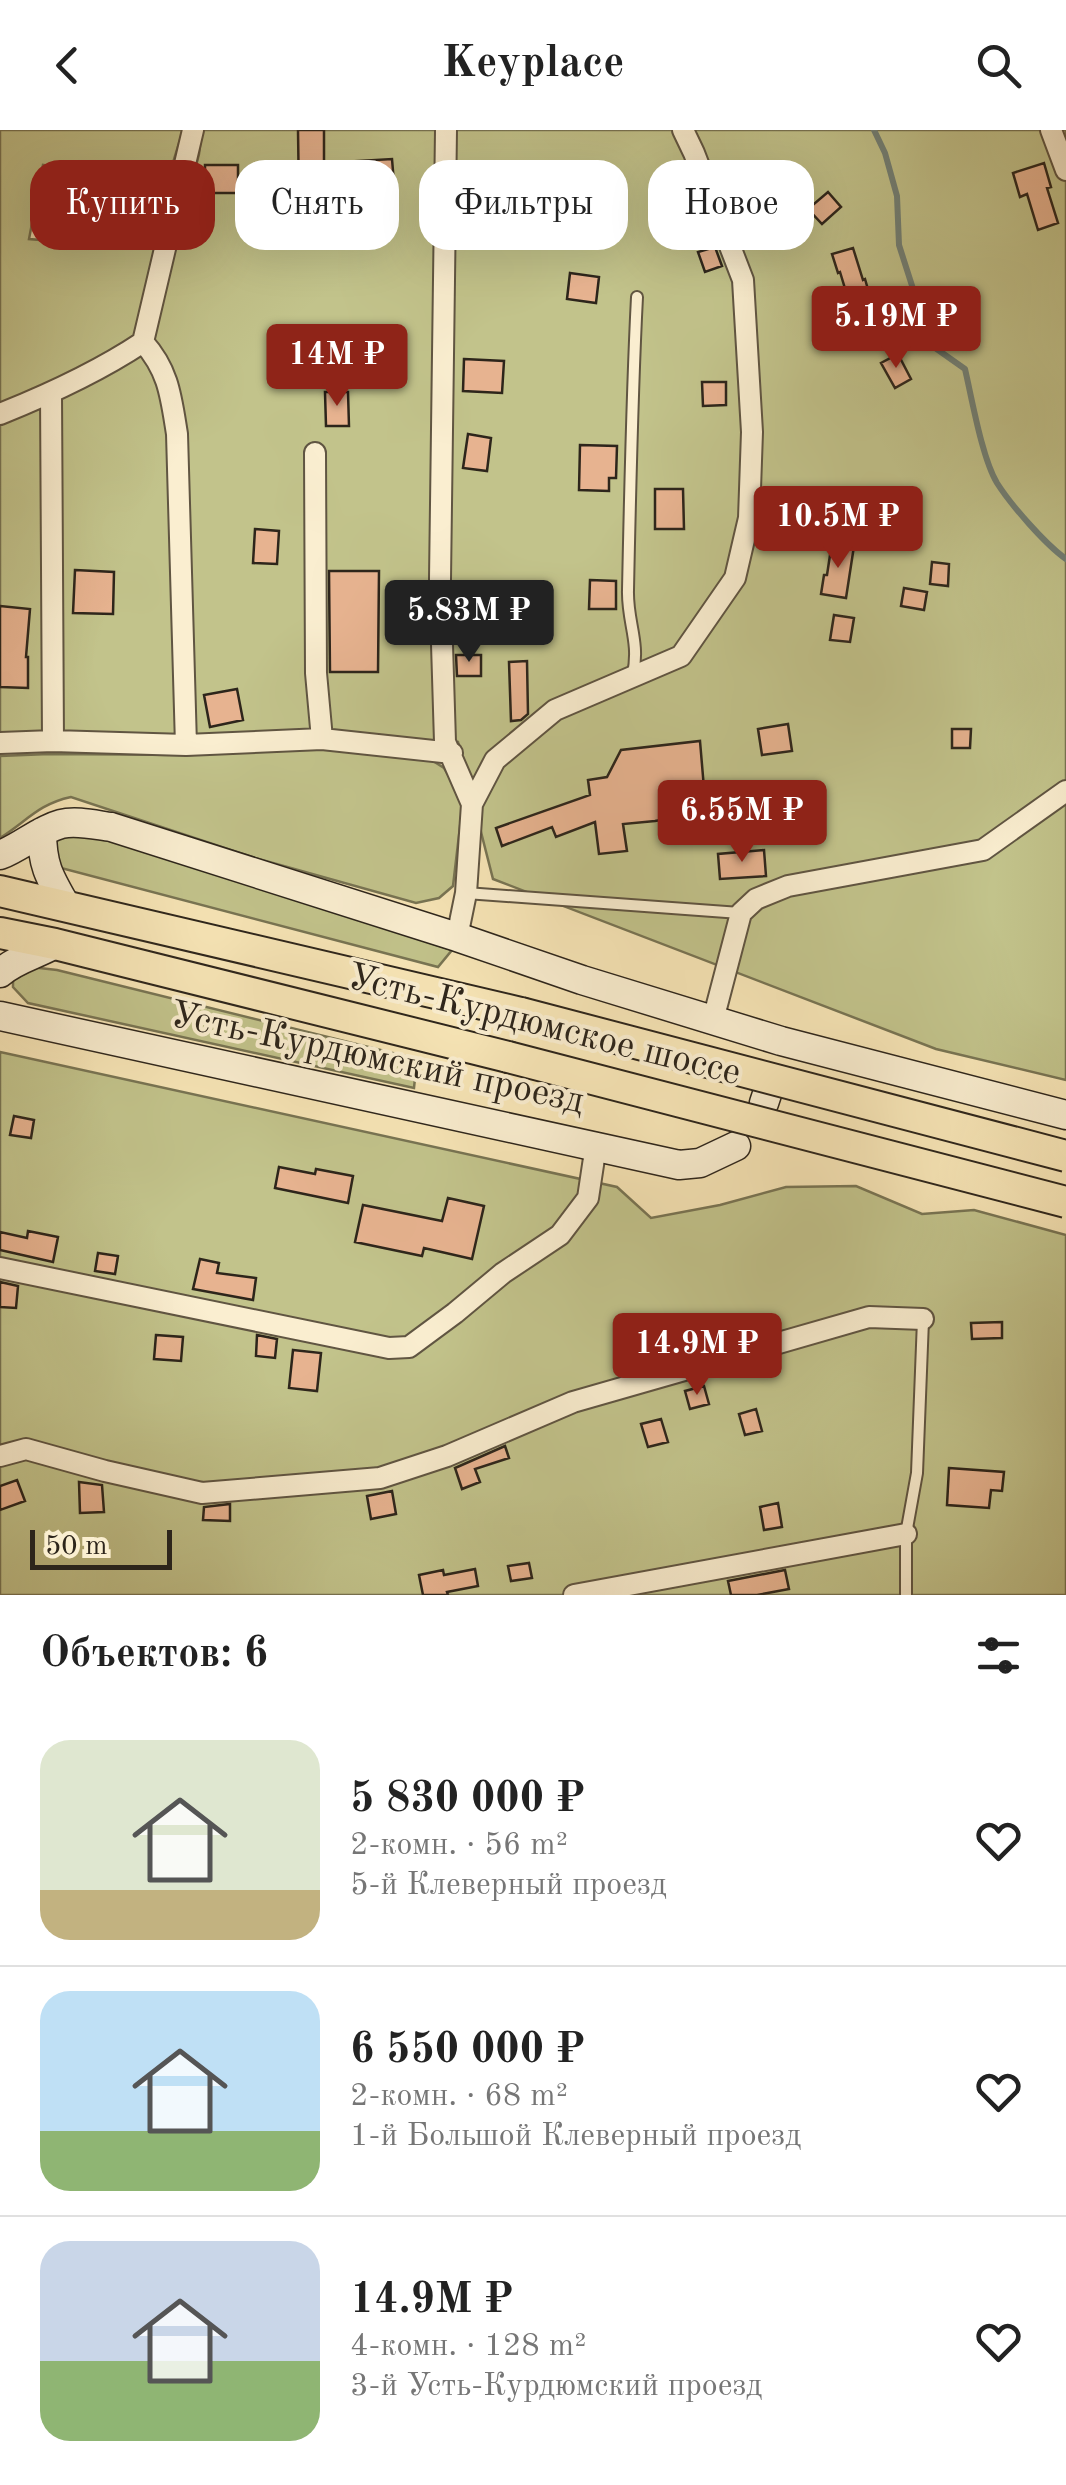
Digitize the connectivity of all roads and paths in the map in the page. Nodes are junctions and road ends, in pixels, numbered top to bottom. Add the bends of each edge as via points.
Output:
1 (193, 130) edge
2 (446, 130) edge
3 (683, 130) edge
4 (1052, 130) edge
5 (1066, 170) edge
6 (636, 296) dead end
7 (143, 342) junction
8 (50, 394) junction
9 (0, 414) edge
10 (314, 452) dead end
11 (632, 679) junction
12 (322, 740) junction
13 (52, 742) junction
14 (0, 743) edge
15 (186, 746) junction
16 (452, 753) junction
17 (1066, 792) edge
18 (472, 804) junction
19 (42, 832) junction
20 (0, 855) edge
21 (0, 891) edge
22 (466, 893) junction
23 (66, 906) junction
24 (741, 913) junction
25 (0, 933) edge
26 (457, 937) junction
27 (54, 944) junction
28 (0, 973) edge
29 (0, 1016) edge
30 (713, 1020) junction
31 (1066, 1115) edge
32 (596, 1145) junction
33 (736, 1146) dead end
34 (1066, 1156) edge
35 (1066, 1202) edge
36 (0, 1268) edge
37 (923, 1319) joint
38 (0, 1456) edge
39 (906, 1534) junction
40 (574, 1595) edge
41 (906, 1595) edge

1 - 7 street
2 - 16 street via 440,579 446,742
3 - 11 street via 743,280 752,432 749,518 735,578 681,656
4 - 5 street
6 - 11 lane
7 - 8 street
7 - 15 street via 169,383 176,434
8 - 9 street
8 - 13 street
10 - 12 street
11 - 18 street via 555,710 494,760
12 - 15 street
12 - 16 street
13 - 14 street
13 - 15 street
16 - 18 street
17 - 24 street via 984,850 788,886
18 - 22 street
19 - 20 street
19 - 23 street via 42,857
19 - 26 street via 62,824 112,827
21 - 23 main road, Усть-Курдюмское шоссе
22 - 24 lane
22 - 26 street
23 - 34 main road, Усть-Курдюмское шоссе, bridge via 521,1013
24 - 30 street
25 - 27 main road, Усть-Курдюмское шоссе
26 - 30 street
27 - 28 street
27 - 35 main road, Усть-Курдюмское шоссе, bridge
29 - 32 street, Усть-Курдюмский проезд
30 - 31 street via 779,1050
32 - 33 street, Усть-Курдюмский проезд via 679,1164 700,1164
32 - 36 street via 588,1198 560,1235 409,1348
37 - 38 street via 869,1317 574,1402 380,1478 202,1492 26,1449
37 - 39 lane via 917,1473
39 - 40 street
39 - 41 lane

